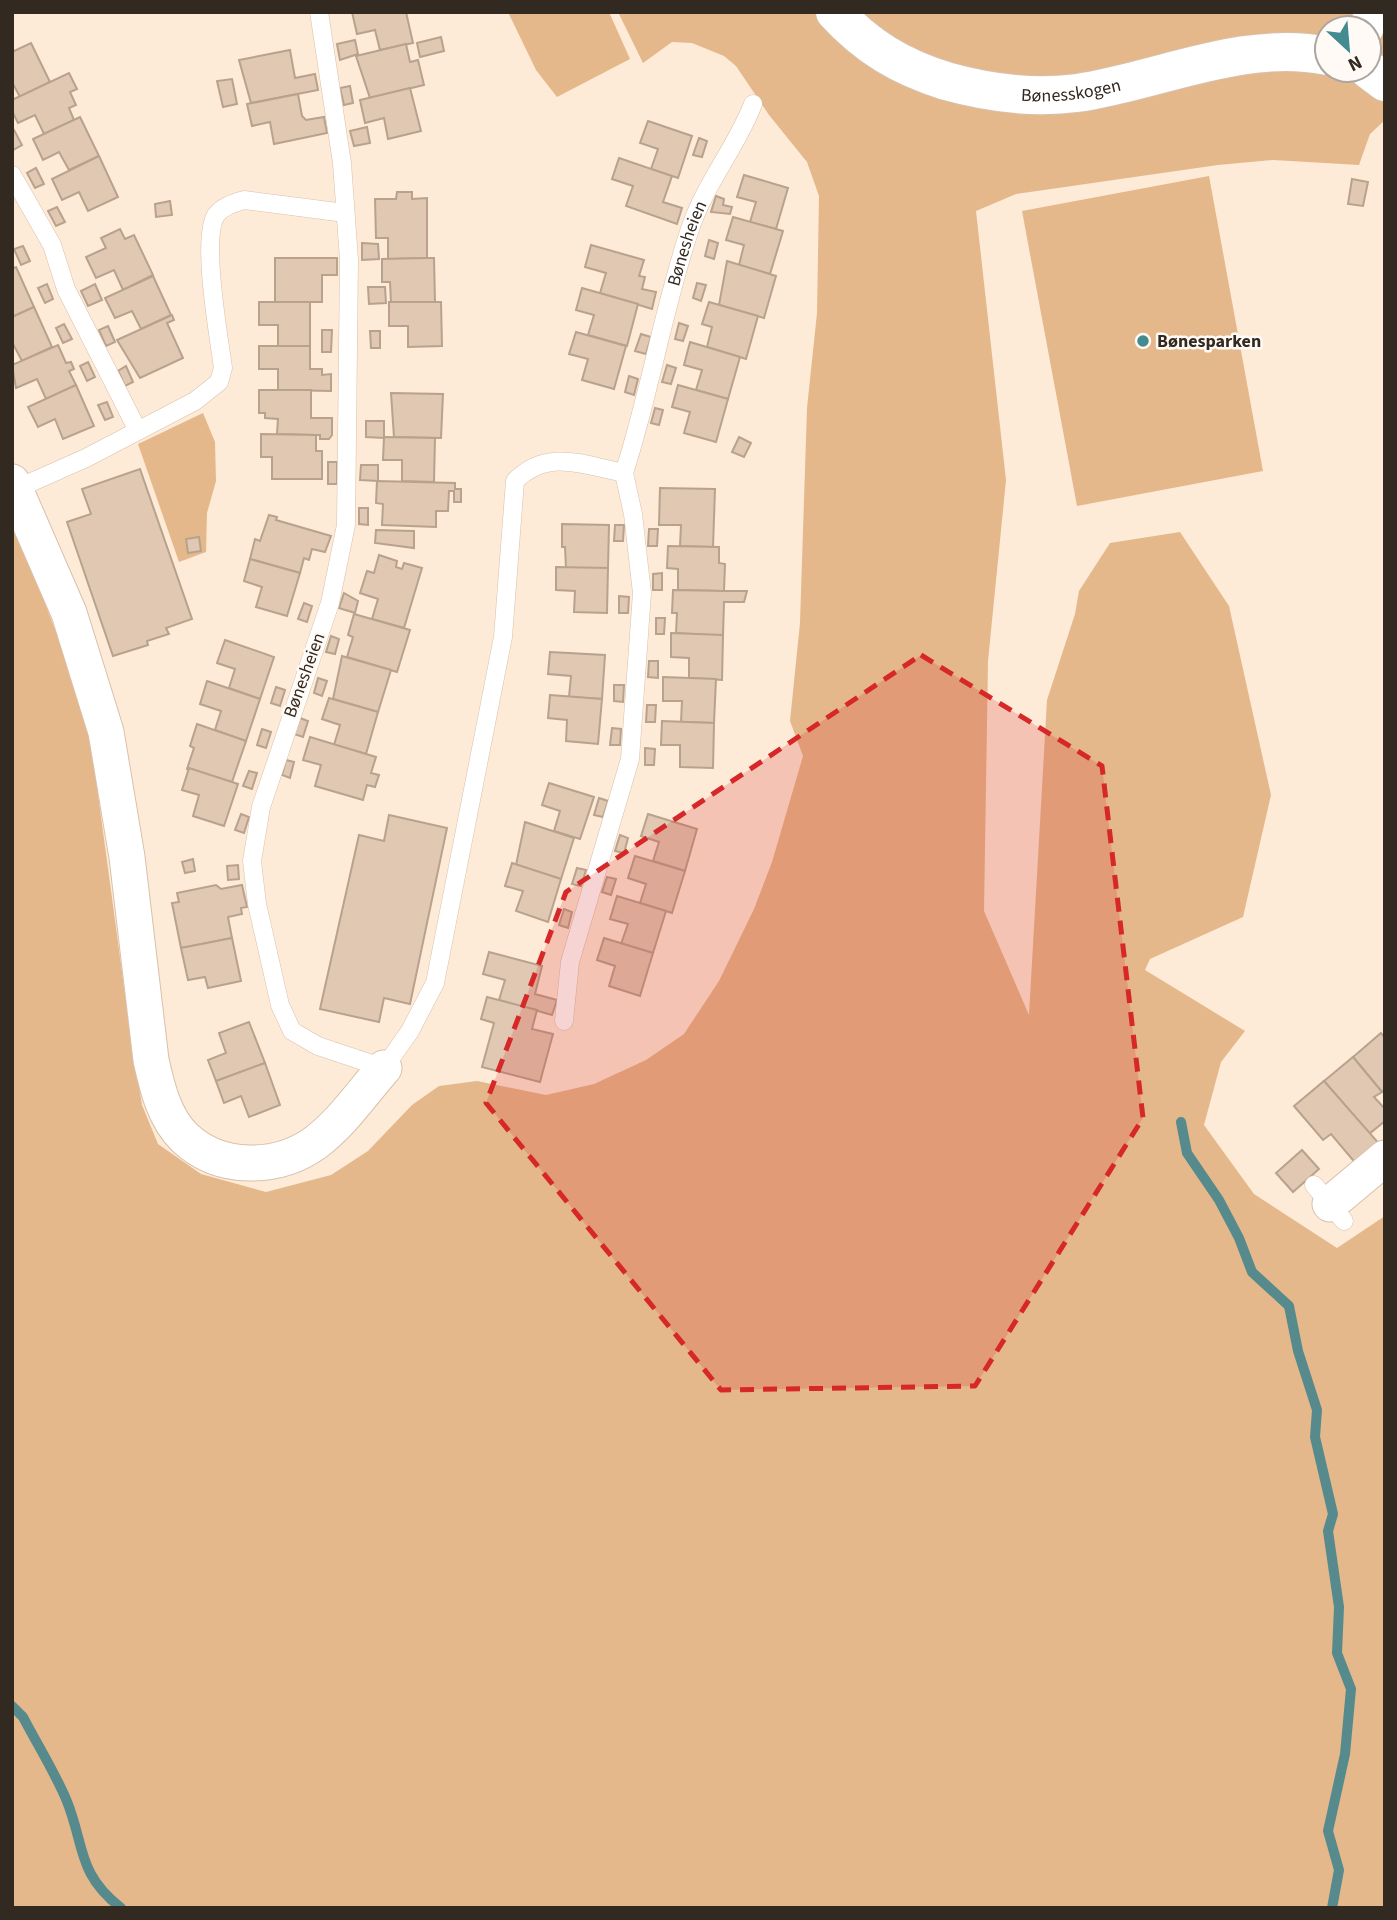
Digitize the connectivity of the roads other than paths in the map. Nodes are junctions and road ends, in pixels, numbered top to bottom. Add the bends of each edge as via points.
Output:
1 (318, 12) edge
2 (835, 12) edge
3 (1313, 56) edge
4 (753, 104) dead end
5 (12, 175) edge
6 (345, 213) junction
7 (137, 429) junction
8 (624, 473) junction
9 (14, 485) edge
10 (564, 1021) dead end
11 (384, 1068) junction
12 (1385, 1158) edge
13 (1329, 1203) dead end

1 - 6 lane, Bønesheien via 342,163
2 - 3 main road, Bønesskogen via 887,58 918,72 998,93 1077,93 1230,58
4 - 8 lane, Bønesheien via 709,180 690,228
5 - 7 lane via 52,245 66,289
6 - 7 lane via 244,200 217,214 209,239 223,368 219,383 195,401
6 - 11 lane, Bønesheien via 350,330 346,531 330,603 266,789 252,861 280,1005 292,1031 318,1046
7 - 9 lane via 86,458
8 - 10 lane, Bønesheien via 642,593 631,746 626,780 570,962
8 - 11 lane via 563,461 541,462 515,481 503,637 435,983
9 - 11 street via 69,613 106,732 127,857 151,1060 170,1117 185,1138 219,1157 254,1164 275,1162 314,1143 337,1124
12 - 13 street

